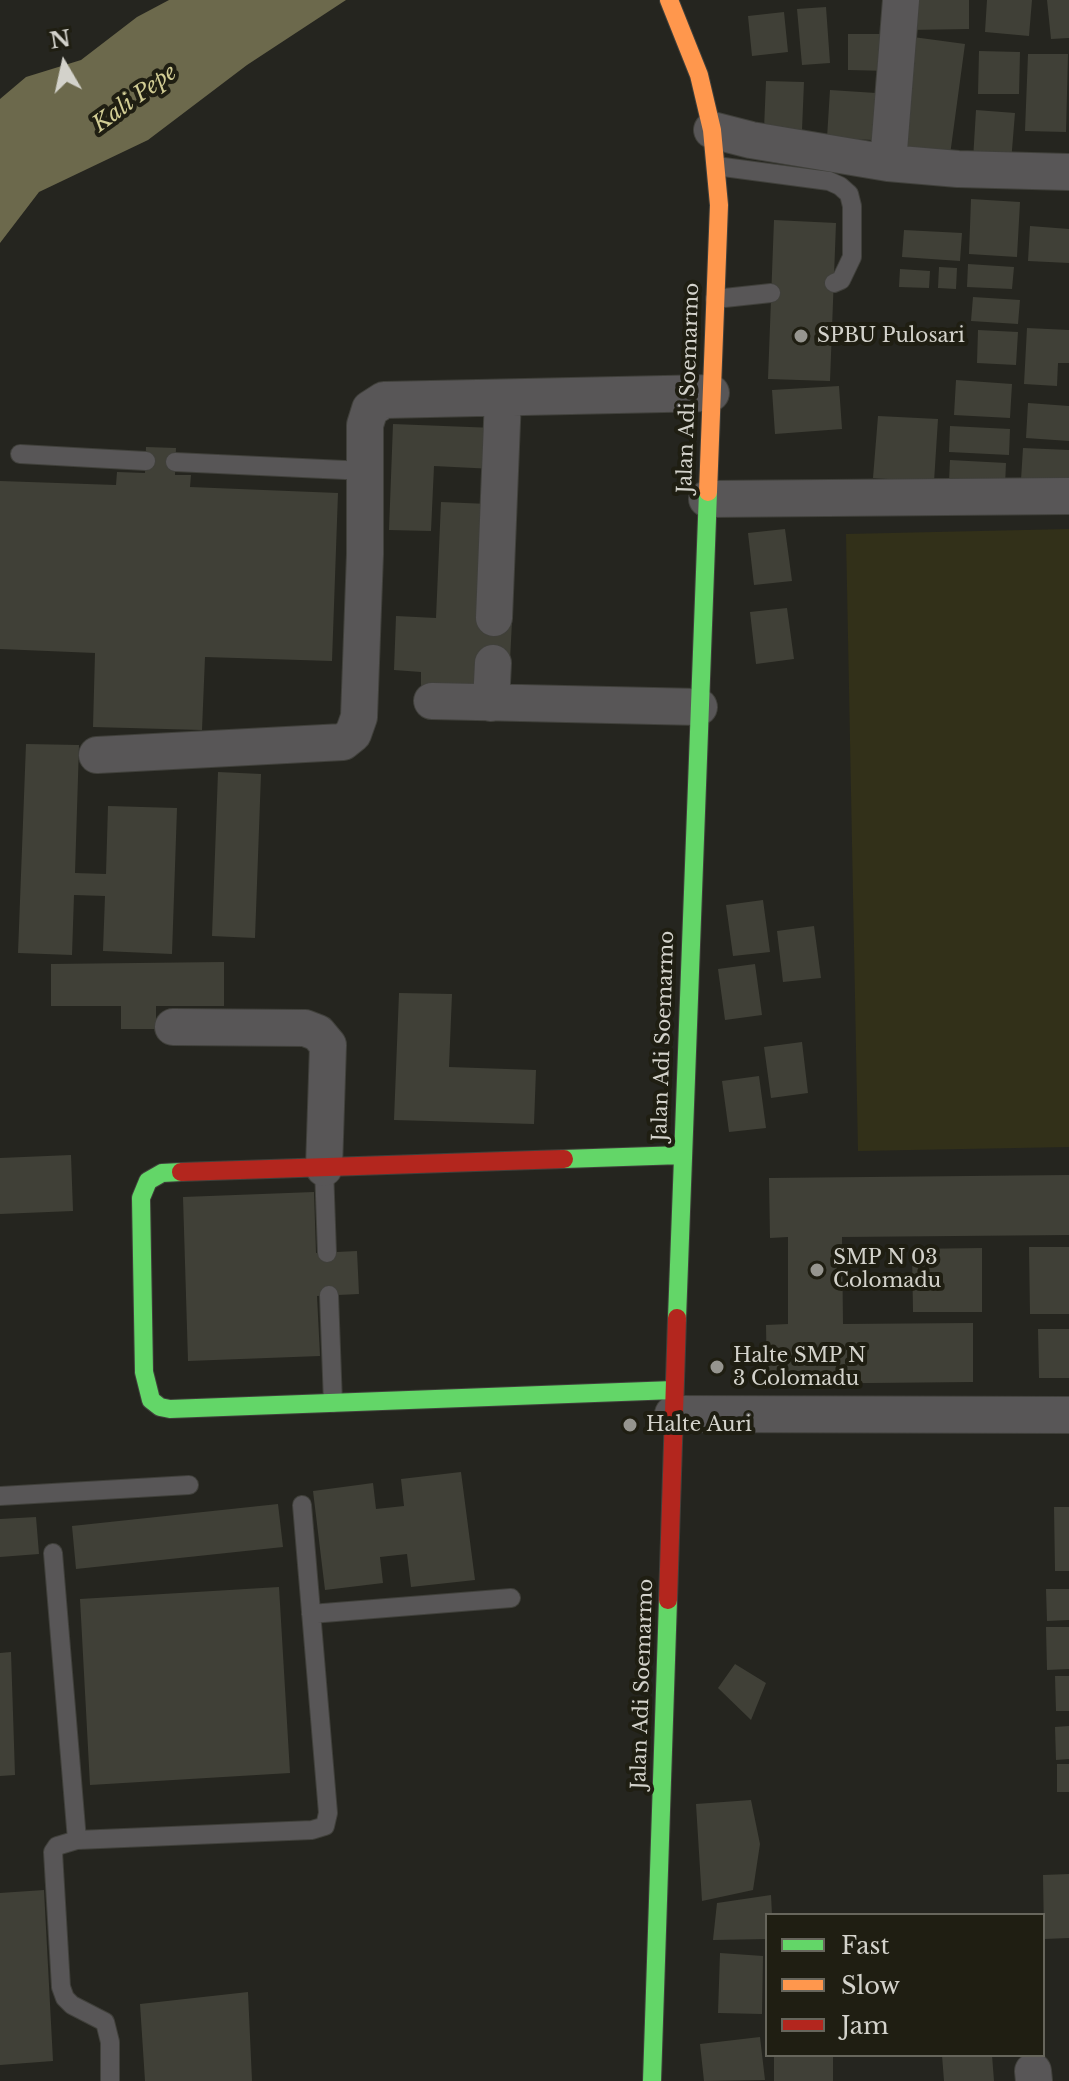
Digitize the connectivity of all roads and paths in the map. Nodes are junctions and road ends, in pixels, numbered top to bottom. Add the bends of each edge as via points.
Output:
1 (669, 0) edge
2 (901, 0) edge
3 (712, 130) junction
4 (888, 163) junction
5 (716, 166) junction
6 (1069, 172) edge
7 (834, 283) dead end
8 (771, 293) dead end
9 (715, 299) junction
10 (711, 393) junction
11 (503, 398) junction
12 (20, 454) dead end
13 (146, 461) dead end
14 (175, 462) dead end
15 (366, 471) junction
16 (1069, 496) edge
17 (707, 499) junction
18 (494, 618) dead end
19 (493, 663) dead end
20 (432, 701) dead end
21 (491, 703) junction
22 (699, 707) junction
23 (97, 755) dead end
24 (173, 1027) dead end
25 (682, 1155) junction
26 (324, 1168) junction
27 (327, 1253) dead end
28 (329, 1295) dead end
29 (673, 1402) junction
30 (333, 1403) junction
31 (1069, 1415) edge
32 (189, 1485) dead end
33 (0, 1496) edge
34 (302, 1505) dead end
35 (53, 1553) dead end
36 (511, 1598) dead end
37 (311, 1614) junction
38 (77, 1840) junction
39 (110, 2081) edge
40 (652, 2081) edge

1 - 3 main road, Jalan Adi Soemarmo via 699,75
2 - 4 street
3 - 4 street
3 - 5 main road, Jalan Adi Soemarmo
4 - 6 street
5 - 7 lane via 829,181 849,194 852,257 841,280
5 - 9 main road, Jalan Adi Soemarmo
8 - 9 lane
9 - 10 main road, Jalan Adi Soemarmo
10 - 11 street
10 - 17 main road, Jalan Adi Soemarmo
11 - 15 street via 384,400 370,409 365,425
11 - 18 street
12 - 13 lane
14 - 15 lane
15 - 23 street via 359,717 353,734 343,742
16 - 17 street
17 - 22 main road, Jalan Adi Soemarmo
19 - 21 street
20 - 21 street
21 - 22 street
22 - 25 main road, Jalan Adi Soemarmo
24 - 26 street via 305,1028 318,1033 328,1045
25 - 26 main road
25 - 29 main road, Jalan Adi Soemarmo
26 - 27 lane
26 - 30 main road via 162,1173 148,1181 141,1198 144,1372 151,1400 160,1407
28 - 30 lane
29 - 30 main road
29 - 31 street
29 - 40 main road, Jalan Adi Soemarmo
32 - 33 lane
34 - 37 lane
35 - 38 lane
36 - 37 lane
37 - 38 lane via 325,1826
38 - 39 lane via 57,1846 51,1860 61,1987 72,2005 105,2022

